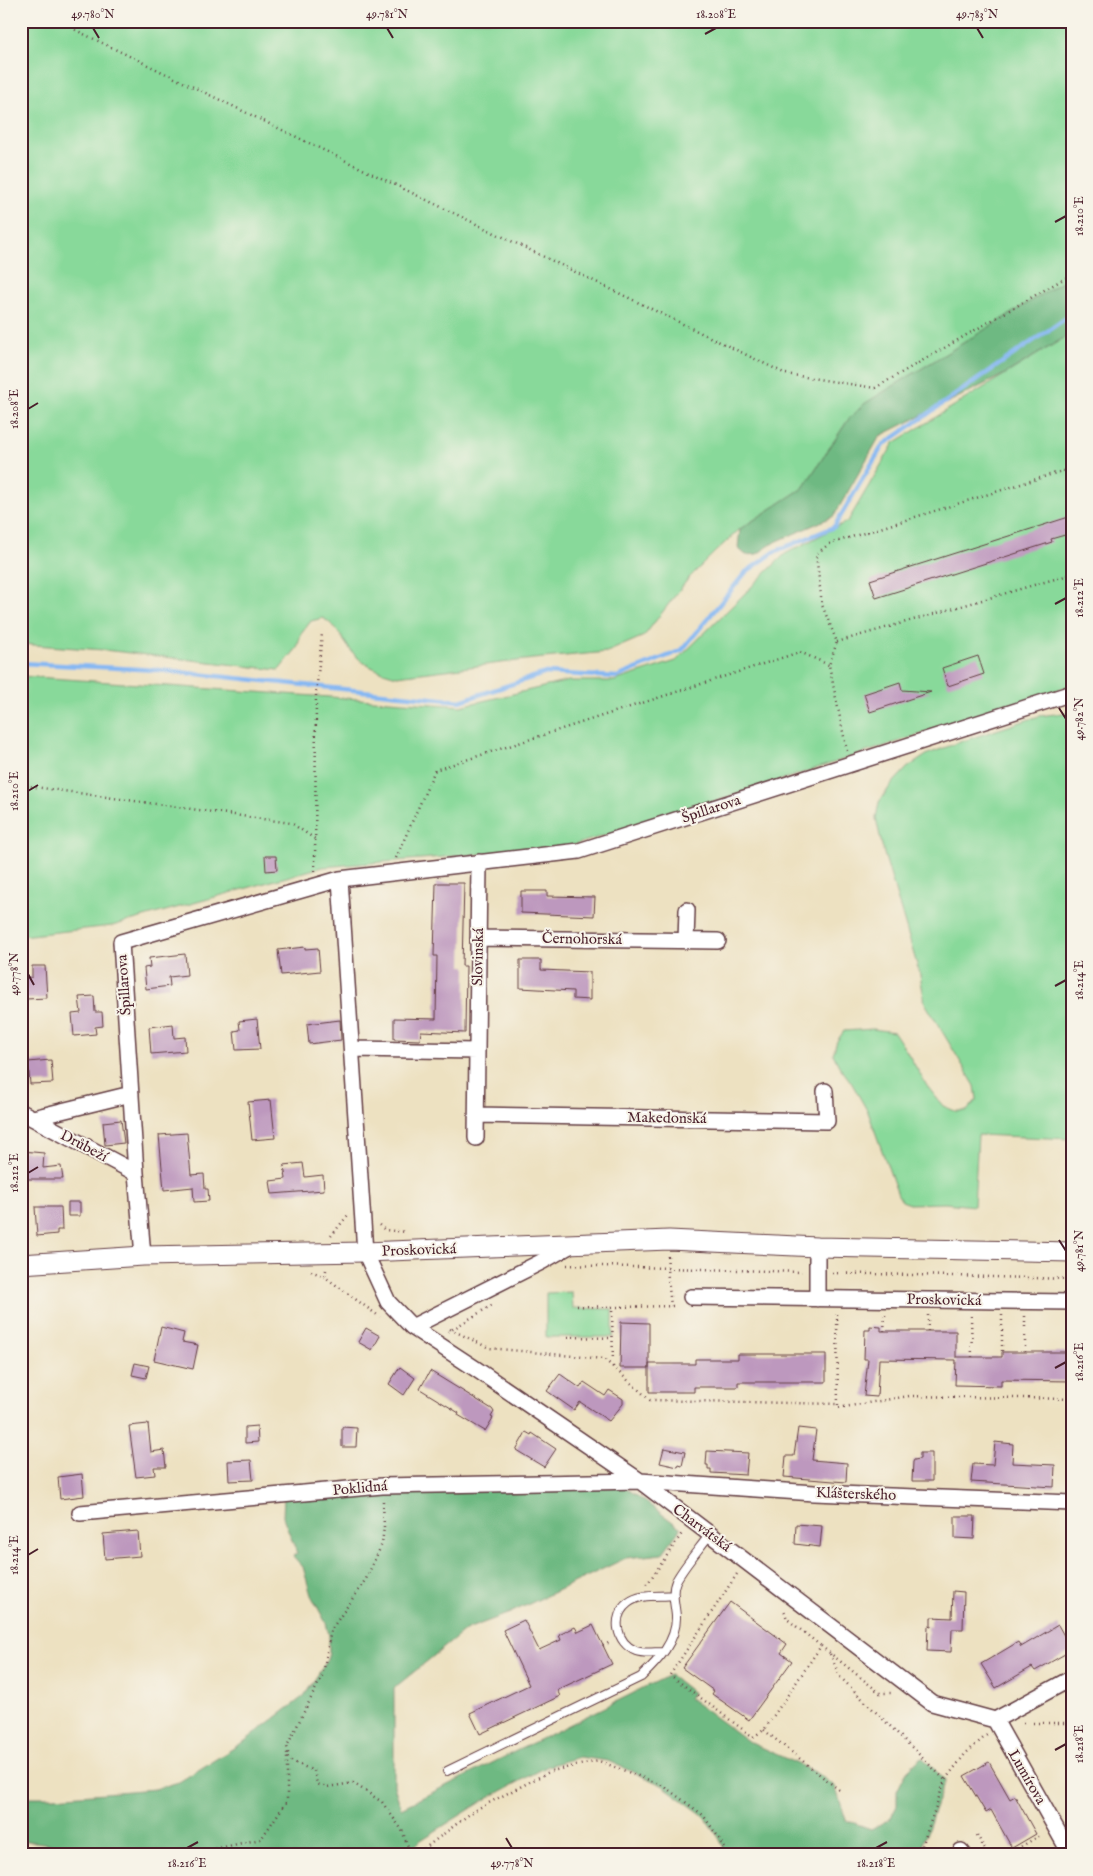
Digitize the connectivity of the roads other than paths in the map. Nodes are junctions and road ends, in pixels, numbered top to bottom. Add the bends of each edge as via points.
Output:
1 (1072, 693) edge
2 (479, 862) junction
3 (340, 879) junction
4 (687, 910) dead end
5 (478, 938) junction
6 (686, 941) junction
7 (718, 941) dead end
8 (352, 1049) junction
9 (477, 1051) junction
10 (825, 1091) dead end
11 (131, 1094) junction
12 (27, 1115) edge
13 (477, 1115) junction
14 (476, 1138) dead end
15 (136, 1173) junction
16 (573, 1244) junction
17 (818, 1247) junction
18 (365, 1252) junction
19 (1072, 1252) edge
20 (143, 1256) junction
21 (21, 1264) edge
22 (691, 1297) dead end
23 (817, 1299) junction
24 (1072, 1302) edge
25 (412, 1327) junction
26 (640, 1481) junction
27 (1072, 1503) edge
28 (80, 1513) dead end
29 (710, 1534) junction
30 (674, 1595) junction
31 (663, 1652) junction
32 (1072, 1678) edge
33 (995, 1720) junction
34 (447, 1771) dead end
35 (1066, 1829) edge
36 (1072, 1855) edge

1 - 2 street, Špillarova via 579,851
2 - 3 street, Špillarova
2 - 5 street, Slovinská
3 - 8 street
3 - 11 street, Špillarova via 121,942
4 - 6 street
5 - 6 street, Černohorská
5 - 9 street, Slovinská
6 - 7 street, Černohorská
8 - 9 street
8 - 18 street
9 - 13 street, Slovinská
10 - 13 street, Makedonská via 827,1121
11 - 12 street, Drůbeží
11 - 15 street, Špillarova
12 - 15 street, Drůbeží
13 - 14 street, Slovinská
15 - 20 street, Špillarova
16 - 17 street, Proskovická via 669,1240
16 - 18 street, Proskovická
16 - 25 street
17 - 19 street, Proskovická
17 - 23 street
18 - 20 street, Proskovická
18 - 25 street, Charvátská via 388,1302
20 - 21 street, Proskovická
22 - 23 street, Proskovická
23 - 24 street, Proskovická
25 - 26 street, Charvátská
26 - 27 street, Klášterského via 814,1493
26 - 28 street, Poklidná via 382,1486
26 - 29 street, Charvátská
29 - 30 lane via 677,1580
29 - 33 street, Charvátská via 932,1703
30 - 31 lane via 675,1631
30 - 31 lane via 650,1596 629,1602 620,1612 617,1622 624,1642 634,1650
31 - 34 lane via 641,1677
32 - 33 street
33 - 35 street, Lumírova
35 - 36 street, Lumírova

